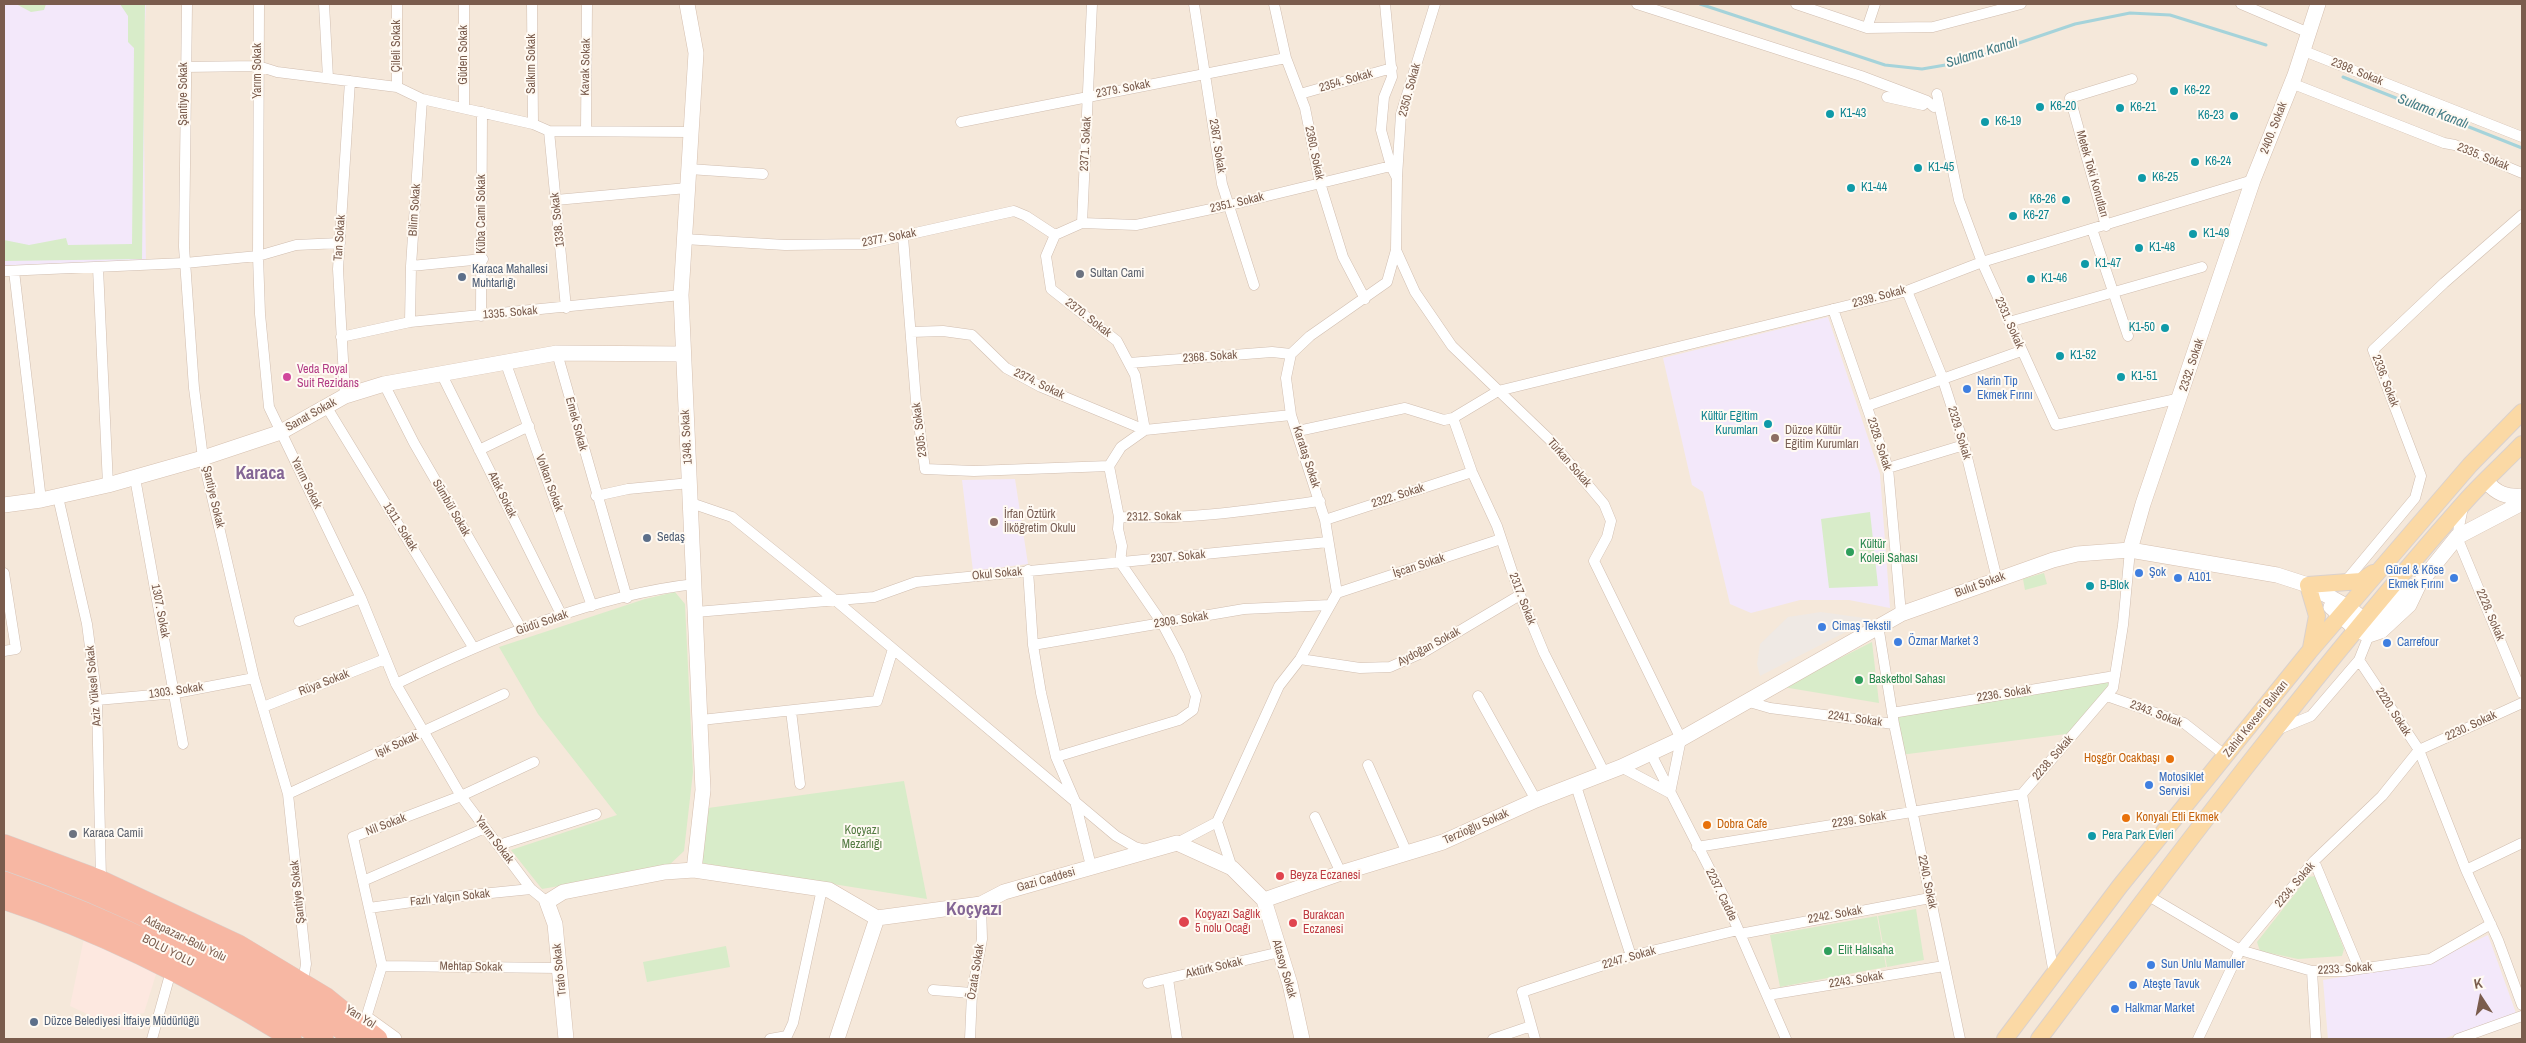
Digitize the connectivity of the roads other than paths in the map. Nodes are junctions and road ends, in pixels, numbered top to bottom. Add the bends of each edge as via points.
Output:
1 (187, 4) edge
2 (259, 4) edge
3 (324, 4) edge
4 (397, 4) edge
5 (464, 4) edge
6 (532, 4) edge
7 (587, 4) edge
8 (687, 4) edge
9 (1092, 4) edge
10 (1194, 4) edge
11 (1274, 4) edge
12 (1385, 4) edge
13 (1436, 4) edge
14 (1637, 4) edge
15 (1796, 4) edge
16 (1875, 4) edge
17 (2021, 4) edge
18 (2241, 4) edge
19 (2318, 4) edge
20 (1867, 28) junction
21 (2309, 33) junction
22 (2304, 51) junction
23 (1286, 58) junction
24 (258, 66) junction
25 (184, 67) junction
26 (1392, 68) junction
27 (1206, 74) junction
28 (328, 78) junction
29 (2132, 79) dead end
30 (2293, 80) junction
31 (350, 81) junction
32 (397, 87) junction
33 (1300, 94) junction
34 (1937, 94) dead end
35 (1089, 96) junction
36 (1887, 97) dead end
37 (422, 98) junction
38 (464, 106) junction
39 (1938, 108) junction
40 (482, 112) junction
41 (961, 122) dead end
42 (532, 124) junction
43 (549, 131) junction
44 (586, 131) junction
45 (690, 132) junction
46 (2522, 137) edge
47 (1391, 166) junction
48 (689, 169) junction
49 (2522, 173) edge
50 (763, 174) dead end
51 (1397, 178) junction
52 (2253, 180) junction
53 (1320, 183) junction
54 (687, 188) junction
55 (556, 200) junction
56 (1230, 205) junction
57 (2522, 215) edge
58 (1082, 224) junction
59 (2106, 226) junction
60 (2092, 229) junction
61 (1055, 235) junction
62 (903, 237) junction
63 (684, 239) junction
64 (340, 243) junction
65 (1396, 250) junction
66 (258, 256) junction
67 (483, 259) junction
68 (1982, 262) junction
69 (185, 263) junction
70 (411, 266) junction
71 (2202, 267) dead end
72 (98, 268) junction
73 (9, 271) edge
74 (1254, 285) dead end
75 (1907, 291) junction
76 (2111, 292) junction
77 (681, 295) junction
78 (1365, 299) junction
79 (566, 308) junction
80 (1832, 310) junction
81 (481, 316) junction
82 (410, 322) junction
83 (2009, 322) junction
84 (911, 332) junction
85 (2128, 336) dead end
86 (341, 337) junction
87 (2021, 351) junction
88 (557, 353) junction
89 (682, 354) junction
90 (1291, 354) junction
91 (505, 361) junction
92 (1129, 364) junction
93 (441, 373) junction
94 (1943, 380) junction
95 (384, 384) junction
96 (1498, 391) junction
97 (345, 396) junction
98 (2181, 398) junction
99 (326, 406) junction
100 (1866, 406) junction
101 (2522, 412) edge
102 (1292, 415) junction
103 (1453, 418) junction
104 (529, 426) junction
105 (1145, 430) junction
106 (1298, 431) junction
107 (281, 432) junction
108 (2522, 444) edge
109 (1964, 445) junction
110 (479, 450) junction
111 (204, 458) junction
112 (1109, 466) junction
113 (1888, 468) junction
114 (1472, 472) junction
115 (135, 478) junction
116 (2486, 482) junction
117 (690, 483) junction
118 (108, 485) junction
119 (58, 496) junction
120 (596, 496) junction
121 (2522, 496) edge
122 (2415, 498) junction
123 (41, 500) junction
124 (1320, 501) junction
125 (691, 503) junction
126 (2464, 503) junction
127 (2522, 503) edge
128 (4, 505) edge
129 (1119, 517) junction
130 (1325, 520) junction
131 (2422, 521) junction
132 (2457, 537) junction
133 (1501, 539) junction
134 (1328, 542) junction
135 (2130, 550) junction
136 (1120, 562) junction
137 (2388, 562) junction
138 (1028, 570) junction
139 (4, 573) edge
140 (1997, 579) junction
141 (2345, 583) junction
142 (695, 584) junction
143 (2308, 585) junction
144 (1337, 593) junction
145 (1520, 595) junction
146 (361, 598) junction
147 (627, 598) junction
148 (835, 600) junction
149 (1330, 605) junction
150 (592, 606) junction
151 (696, 612) junction
152 (2344, 612) junction
153 (1901, 614) junction
154 (562, 616) junction
155 (299, 620) dead end
156 (1162, 623) junction
157 (1878, 625) junction
158 (2363, 628) junction
159 (522, 630) junction
160 (1033, 645) junction
161 (473, 647) junction
162 (893, 649) junction
163 (4, 651) edge
164 (2309, 652) junction
165 (1300, 658) junction
166 (385, 659) junction
167 (2359, 660) junction
168 (2115, 676) junction
169 (254, 678) junction
170 (396, 684) junction
171 (176, 692) junction
172 (2522, 693) edge
173 (504, 694) dead end
174 (1478, 696) dead end
175 (2107, 696) junction
176 (97, 700) junction
177 (1746, 702) junction
178 (2522, 702) edge
179 (263, 707) junction
180 (791, 711) junction
181 (1892, 713) junction
182 (701, 720) junction
183 (1894, 724) junction
184 (2276, 730) junction
185 (424, 733) junction
186 (1682, 739) junction
187 (183, 744) dead end
188 (2419, 750) junction
189 (1651, 754) junction
190 (2226, 756) junction
191 (1056, 757) junction
192 (534, 762) dead end
193 (1368, 765) dead end
194 (1621, 767) junction
195 (1604, 774) junction
196 (800, 784) dead end
197 (1576, 786) junction
198 (1670, 793) junction
199 (288, 794) junction
200 (2022, 794) junction
201 (461, 796) junction
202 (1536, 800) junction
203 (1075, 802) junction
204 (1912, 812) junction
205 (596, 814) dead end
206 (1315, 817) dead end
207 (1217, 822) junction
208 (485, 828) junction
209 (1177, 843) junction
210 (2522, 843) edge
211 (499, 845) junction
212 (1697, 847) junction
213 (6, 848) edge
214 (1150, 850) junction
215 (1407, 853) junction
216 (2314, 861) junction
217 (1091, 866) junction
218 (1232, 868) junction
219 (694, 870) junction
220 (2466, 870) junction
221 (1341, 873) junction
222 (100, 880) junction
223 (4, 881) edge
224 (363, 881) junction
225 (822, 889) junction
226 (531, 890) junction
227 (2147, 895) junction
228 (1930, 898) junction
229 (4, 900) edge
230 (1264, 900) junction
231 (547, 902) junction
232 (981, 904) junction
233 (369, 908) junction
234 (877, 918) junction
235 (2491, 924) junction
236 (1739, 932) junction
237 (2240, 950) junction
238 (1280, 952) junction
239 (1631, 956) junction
240 (382, 966) junction
241 (1944, 966) junction
242 (560, 968) junction
243 (2359, 969) junction
244 (171, 971) junction
245 (2312, 971) junction
246 (2054, 974) junction
247 (1168, 978) junction
248 (303, 982) junction
249 (1148, 983) dead end
250 (933, 990) dead end
251 (972, 994) junction
252 (1768, 995) junction
253 (326, 997) junction
254 (2522, 1005) edge
255 (2522, 1016) edge
256 (366, 1018) junction
257 (1531, 1026) junction
258 (287, 1037) edge
259 (152, 1039) edge
260 (324, 1039) edge
261 (355, 1039) edge
262 (378, 1039) edge
263 (394, 1039) edge
264 (566, 1039) edge
265 (770, 1039) edge
266 (837, 1039) edge
267 (970, 1039) edge
268 (1177, 1039) edge
269 (1302, 1039) edge
270 (1493, 1039) edge
271 (1535, 1039) edge
272 (1786, 1039) edge
273 (1960, 1039) edge
274 (2005, 1039) edge
275 (2039, 1039) edge
276 (2198, 1039) edge
277 (2316, 1039) edge
278 (2458, 1039) edge

1 - 25 street, Şantiye Sokak
2 - 24 street, Yarım Sokak
3 - 28 street
4 - 32 street, Çileli Sokak
5 - 38 street, Güden Sokak
6 - 42 street, Salkım Sokak
7 - 44 street, Kavak Sokak
8 - 45 street, 1348. Sokak via 696,52
9 - 35 street, 2371. Sokak
10 - 27 street, 2367. Sokak
11 - 23 street, 2360. Sokak
12 - 26 street
13 - 51 street, 2350. Sokak via 1401,114
14 - 39 street via 1861,76
15 - 20 street
16 - 20 street
17 - 20 street via 1933,27
18 - 21 street
19 - 21 street
21 - 22 street
22 - 30 street, 2400. Sokak
22 - 46 street, 2398. Sokak
23 - 27 street, 2379. Sokak
23 - 33 street, 2360. Sokak
24 - 25 street
24 - 28 street via 277,72
24 - 66 street, Yarım Sokak
25 - 69 street, Şantiye Sokak
26 - 33 street, 2354. Sokak
26 - 47 street via 1384,98 1381,130
27 - 35 street, 2379. Sokak
27 - 56 street, 2367. Sokak via 1222,184
28 - 31 street
29 - 59 street, Metek Toki Konutları via 2070,98
30 - 49 street, 2335. Sokak
30 - 52 street, 2400. Sokak
31 - 32 street
31 - 64 street, Tan Sokak
32 - 37 street
33 - 53 street, 2360. Sokak
34 - 39 street, 2331. Sokak
35 - 41 street, 2379. Sokak
35 - 58 street, 2371. Sokak
36 - 39 street
37 - 38 street
37 - 70 street, Bilim Sokak
38 - 40 street
39 - 68 street, 2331. Sokak via 1959,200
40 - 42 street
40 - 67 street, Küba Cami Sokak
42 - 43 street
43 - 44 street
43 - 55 street, 1338. Sokak
44 - 45 street
45 - 48 street, 1348. Sokak
47 - 51 street
47 - 53 street, 2351. Sokak
48 - 50 street
48 - 54 street, 1348. Sokak
51 - 65 street
52 - 59 street, 2339. Sokak
52 - 98 street, 2332. Sokak
53 - 56 street, 2351. Sokak
53 - 78 street, 2360. Sokak via 1343,257
54 - 55 street
54 - 63 street, 1348. Sokak
55 - 79 street, 1338. Sokak
56 - 58 street, 2351. Sokak via 1136,225
56 - 74 street, 2367. Sokak
57 - 122 street, 2336. Sokak via 2373,350 2421,476
58 - 61 street
59 - 60 street, 2339. Sokak
60 - 68 street, 2339. Sokak
60 - 76 street, Metek Toki Konutları
61 - 62 street, 2377. Sokak via 1014,210
61 - 92 street, 2370. Sokak via 1046,256 1051,290 1117,341
62 - 63 street, 2377. Sokak via 866,244 785,246
62 - 84 street, 2305. Sokak
63 - 77 street, 1348. Sokak
64 - 66 street via 296,245
64 - 86 street, Tan Sokak
65 - 78 street via 1387,282
65 - 96 street, Türkan Sokak via 1415,292 1452,346
66 - 69 street
66 - 107 street, Yarım Sokak via 269,407
67 - 70 street
67 - 81 street, Küba Cami Sokak
68 - 75 street, 2339. Sokak
68 - 83 street, 2331. Sokak
69 - 72 street
69 - 111 street, Şantiye Sokak via 194,388
70 - 82 street, Bilim Sokak
71 - 76 street
72 - 73 street
72 - 118 street
73 - 123 street
75 - 80 street, 2339. Sokak
75 - 94 street, 2329. Sokak
76 - 83 street
76 - 85 street, Metek Toki Konutları
77 - 79 street, 1335. Sokak
77 - 89 street, 1348. Sokak
78 - 90 street via 1310,336
79 - 81 street, 1335. Sokak
80 - 96 street, 2339. Sokak
80 - 100 street, 2328. Sokak
81 - 82 street, 1335. Sokak
82 - 86 street, 1335. Sokak
83 - 87 street, 2331. Sokak
84 - 105 street, 2374. Sokak via 944,331 972,335 1006,368 1041,387
84 - 112 street, 2305. Sokak via 924,469 974,471
86 - 97 street, Tan Sokak
87 - 94 street
87 - 98 street, 2331. Sokak via 2056,425
88 - 89 street, Sanat Sokak
88 - 91 street, Sanat Sokak
88 - 120 street, Emek Sokak
89 - 117 street, 1348. Sokak
90 - 92 street, 2368. Sokak via 1272,352
90 - 102 street, Karataş Sokak via 1286,378
91 - 93 street, Sanat Sokak
91 - 104 street, Volkan Sokak
92 - 105 street, 2370. Sokak via 1135,375
93 - 95 street, Sanat Sokak
93 - 110 street, Atak Sokak
94 - 100 street
94 - 109 street, 2329. Sokak
95 - 97 street, Sanat Sokak
95 - 159 street, Sümbül Sokak via 414,443
96 - 103 street
96 - 186 street, Türkan Sokak via 1550,440 1604,504 1611,521 1607,537 1594,560
97 - 99 street, Sanat Sokak
98 - 135 street, 2332. Sokak
99 - 107 street, Sanat Sokak
99 - 161 street, 1311. Sokak
100 - 113 street, 2328. Sokak
101 - 131 main road, Zahid Kevseri Bulvarı
102 - 105 street
102 - 106 street, Karataş Sokak
103 - 106 street via 1432,418 1405,408
103 - 114 street, 2317. Sokak
104 - 110 street
104 - 150 street, Volkan Sokak
105 - 112 street via 1121,447
106 - 124 street, Karataş Sokak
107 - 111 street, Sanat Sokak
107 - 146 street, Yarım Sokak
108 - 116 main road, Zahid Kevseri Bulvarı
109 - 113 street
109 - 140 street, 2329. Sokak
110 - 154 street, Atak Sokak
111 - 115 street, Sanat Sokak
111 - 169 street, Şantiye Sokak
112 - 129 street, 2312. Sokak
113 - 153 street, 2328. Sokak
114 - 130 street, 2322. Sokak
114 - 133 street, 2317. Sokak
115 - 118 street, Sanat Sokak
115 - 171 street, 1307. Sokak
116 - 121 street via 2496,492
116 - 126 main road, Zahid Kevseri Bulvarı
117 - 120 street via 628,489
117 - 125 street, 1348. Sokak
118 - 119 street, Sanat Sokak
119 - 123 street, Sanat Sokak
119 - 176 street, Aziz Yüksel Sokak via 87,624
120 - 147 street, Emek Sokak
122 - 131 street
122 - 141 street, 2336. Sokak
123 - 128 street, Sanat Sokak
124 - 129 street, 2312. Sokak via 1158,519
124 - 130 street, Karataş Sokak
125 - 142 street, 1348. Sokak
125 - 148 street via 732,517
126 - 132 street
126 - 158 main road, Zahid Kevseri Bulvarı
127 - 132 street
129 - 136 street
130 - 134 street, Karataş Sokak
131 - 137 main road, Zahid Kevseri Bulvarı
132 - 158 street via 2419,584 2403,591
132 - 172 street, 2228. Sokak
133 - 144 street, İşcan Sokak
133 - 145 street, 2317. Sokak
134 - 136 street, 2307. Sokak
134 - 144 street, Karataş Sokak
135 - 140 street, Bulut Sokak via 2077,554
135 - 143 street, Bulut Sokak via 2277,575
135 - 168 street, 2238. Sokak
136 - 138 street, 2307. Sokak
136 - 156 street
137 - 141 main road via 2361,581
137 - 152 main road, Zahid Kevseri Bulvarı
138 - 148 street, Okul Sokak via 916,582 874,597
138 - 160 street, Okul Sokak
139 - 163 street via 16,649
140 - 153 street, Bulut Sokak
141 - 143 main road
142 - 147 street, Güdü Sokak
142 - 151 street, 1348. Sokak
143 - 152 street
143 - 164 main road via 2317,616
144 - 149 street
145 - 165 street, Aydoğan Sokak via 1424,652 1390,667 1360,668
145 - 195 street, 2317. Sokak via 1544,653
146 - 155 street
146 - 166 street, Yarım Sokak
147 - 150 street, Güdü Sokak
148 - 151 street, Okul Sokak
148 - 162 street
149 - 156 street, 2309. Sokak via 1244,610
149 - 165 street
150 - 154 street, Güdü Sokak
151 - 182 street, 1348. Sokak
152 - 158 street
152 - 164 main road, Zahid Kevseri Bulvarı
153 - 157 street, Bulut Sokak
154 - 159 street, Güdü Sokak
156 - 160 street, 2309. Sokak
156 - 191 street via 1196,696 1193,710 1179,720
157 - 177 street, Bulut Sokak
157 - 181 street, 2241. Sokak
158 - 167 street
158 - 184 main road, Zahid Kevseri Bulvarı
159 - 161 street, Güdü Sokak
160 - 191 street, Okul Sokak
161 - 170 street, Güdü Sokak
162 - 180 street via 877,701
162 - 203 street
164 - 190 main road, Zahid Kevseri Bulvarı
165 - 207 street via 1279,686
166 - 170 street, Yarım Sokak
166 - 179 street, Rüya Sokak
167 - 184 street via 2311,716
167 - 188 street, 2220. Sokak
168 - 175 street, 2238. Sokak via 2114,688
168 - 181 street, 2236. Sokak
169 - 171 street, 1303. Sokak
169 - 179 street, Şantiye Sokak
170 - 185 street, Yarım Sokak
171 - 176 street, 1303. Sokak
171 - 187 street, 1307. Sokak
173 - 185 street, Işık Sokak
174 - 202 street
175 - 190 street, 2343. Sokak via 2184,723
175 - 200 street, 2238. Sokak
176 - 222 street, Aziz Yüksel Sokak
177 - 183 street, 2241. Sokak
177 - 186 street, Bulut Sokak
178 - 188 street, 2230. Sokak
179 - 199 street, Şantiye Sokak
180 - 182 street
180 - 196 street
181 - 183 street, 2241. Sokak
182 - 219 street, 1348. Sokak via 704,790
183 - 204 street, 2240. Sokak
184 - 227 main road, Zahid Kevseri Bulvarı
185 - 199 street, Işık Sokak
185 - 201 street, Yarım Sokak
186 - 189 street, Terzioğlu Sokak
186 - 198 street
188 - 216 street, 2234. Sokak via 2382,796
188 - 220 street, 2220. Sokak
189 - 194 street, Terzioğlu Sokak
189 - 198 street, 2237. Cadde
190 - 246 main road, Zahid Kevseri Bulvarı via 2120,886
191 - 203 street, Okul Sokak
192 - 201 street, Nil Sokak
193 - 215 street
194 - 195 street, Terzioğlu Sokak
194 - 198 street
195 - 197 street, Terzioğlu Sokak
197 - 202 street, Terzioğlu Sokak
197 - 239 street
198 - 212 street, 2237. Cadde
199 - 248 street, Şantiye Sokak via 306,964
200 - 204 street, 2239. Sokak
200 - 246 street
201 - 208 street, Yarım Sokak
201 - 224 street, Nil Sokak via 354,837
202 - 215 street, Terzioğlu Sokak via 1443,842
203 - 214 street via 1116,836 1135,847
203 - 217 street, Okul Sokak
204 - 212 street, 2239. Sokak
204 - 228 street, 2240. Sokak
205 - 211 street
206 - 221 street
207 - 209 street
207 - 218 street
208 - 211 street, Yarım Sokak
208 - 224 street
209 - 214 street, Gazi Caddesi
209 - 218 street
210 - 220 street
211 - 226 street, Yarım Sokak
212 - 236 street, 2237. Cadde
213 - 222 highway
213 - 261 highway, Adapazarı-Bolu Yolu via 70,885 179,934 286,993
214 - 217 street, Gazi Caddesi
215 - 221 street, Terzioğlu Sokak
216 - 237 street, 2234. Sokak
216 - 243 street
217 - 232 street, Gazi Caddesi via 1004,892
218 - 230 street
219 - 225 street
219 - 231 street via 665,872 564,892
220 - 235 street, 2220. Sokak
221 - 230 street, Terzioğlu Sokak
222 - 248 highway via 238,944
223 - 260 highway, BOLU YOLU via 162,946
224 - 233 street, Nil Sokak
225 - 234 street
225 - 265 street via 794,1023 787,1036
226 - 231 street, Yarım Sokak
226 - 233 street, Fazlı Yalçın Sokak
227 - 237 street, 2233. Sokak
227 - 275 main road, Zahid Kevseri Bulvarı
228 - 236 street, 2242. Sokak
228 - 241 street, 2240. Sokak
229 - 244 highway
230 - 238 street, Atasoy Sokak
231 - 242 street, Trafo Sokak via 555,924
232 - 234 street, Gazi Caddesi
232 - 251 street, Özata Sokak via 982,939
233 - 240 street, Nil Sokak
234 - 266 street
235 - 243 street, 2233. Sokak via 2430,959
235 - 254 street, 2220. Sokak
236 - 239 street, 2247. Sokak
236 - 252 street, 2237. Cadde
237 - 245 street, 2233. Sokak
237 - 276 street, 2234. Sokak
238 - 247 street, Aktürk Sokak
238 - 269 street, Atasoy Sokak
239 - 257 street, 2247. Sokak via 1522,992
240 - 242 street, Mehtap Sokak
240 - 256 street, Nil Sokak
241 - 252 street, 2243. Sokak
241 - 273 street, 2240. Sokak
242 - 264 street, Trafo Sokak
243 - 245 street, 2233. Sokak
244 - 258 highway via 215,993
244 - 259 street
245 - 277 street
246 - 274 main road, Zahid Kevseri Bulvarı
247 - 249 street, Aktürk Sokak
247 - 268 street
248 - 253 highway
250 - 251 street
251 - 267 street, Özata Sokak
252 - 272 street, 2237. Cadde
253 - 256 street, Yan Yol
253 - 262 highway
255 - 278 street
256 - 263 street, Yan Yol
257 - 270 street
257 - 271 street

